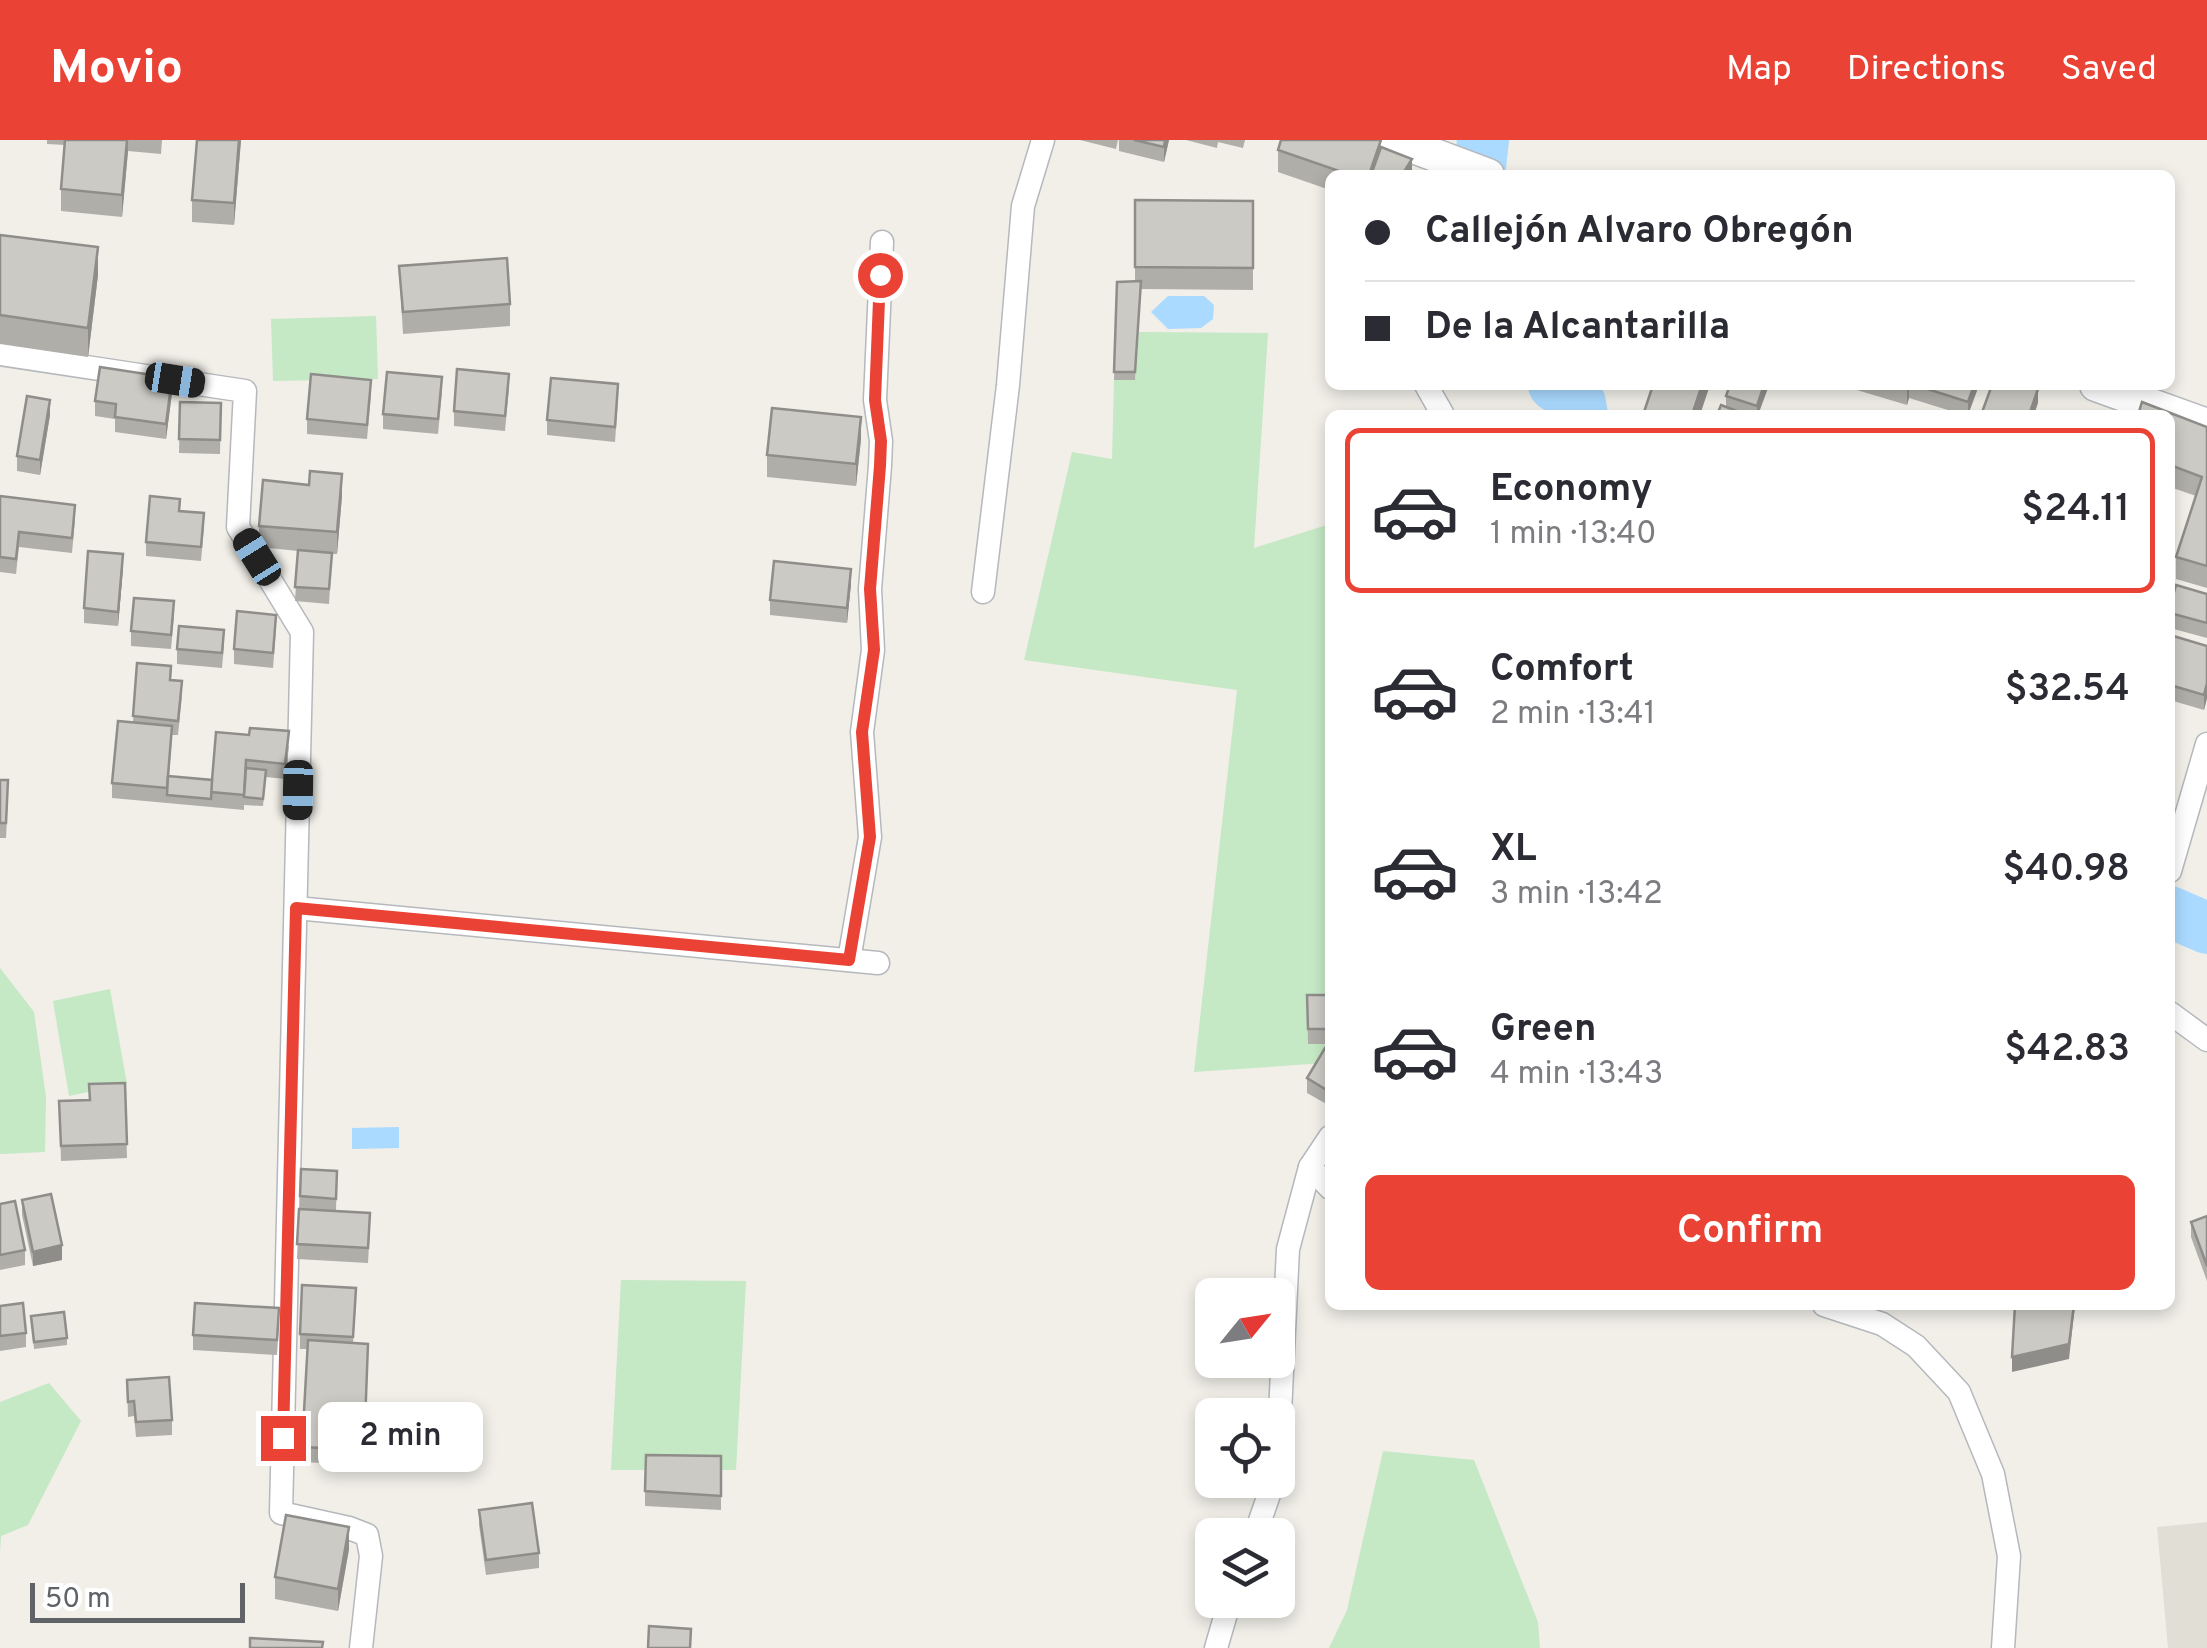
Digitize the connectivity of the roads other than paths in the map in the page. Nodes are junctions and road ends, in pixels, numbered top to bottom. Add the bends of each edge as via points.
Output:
1 (1043, 140) edge
2 (1395, 140) edge
3 (1463, 170) edge
4 (882, 242) dead end
5 (0, 354) edge
6 (2110, 390) edge
7 (2165, 410) edge
8 (2175, 413) edge
9 (2207, 425) edge
10 (983, 592) dead end
11 (2207, 744) edge
12 (2175, 854) edge
13 (296, 908) junction
14 (849, 960) junction
15 (878, 963) dead end
16 (2175, 1016) edge
17 (2207, 1040) edge
18 (1325, 1144) edge
19 (1310, 1167) junction
20 (1325, 1183) edge
21 (1839, 1310) edge
22 (1281, 1398) edge
23 (1225, 1618) edge
24 (362, 1648) edge
25 (1216, 1648) edge
26 (2003, 1648) edge

1 - 10 street via 1023,206
2 - 3 street
4 - 14 street via 875,400 881,441 870,589 874,650 862,732 870,837
5 - 13 street via 245,391 238,528 302,632
6 - 7 street
8 - 9 street
11 - 12 street
13 - 14 street
13 - 24 street via 281,1513 367,1535
14 - 15 street
16 - 17 street
18 - 19 street
19 - 20 street
19 - 22 street via 1288,1249
21 - 26 street via 1882,1324 1916,1346 1959,1392 1993,1474 2009,1556
23 - 25 street

